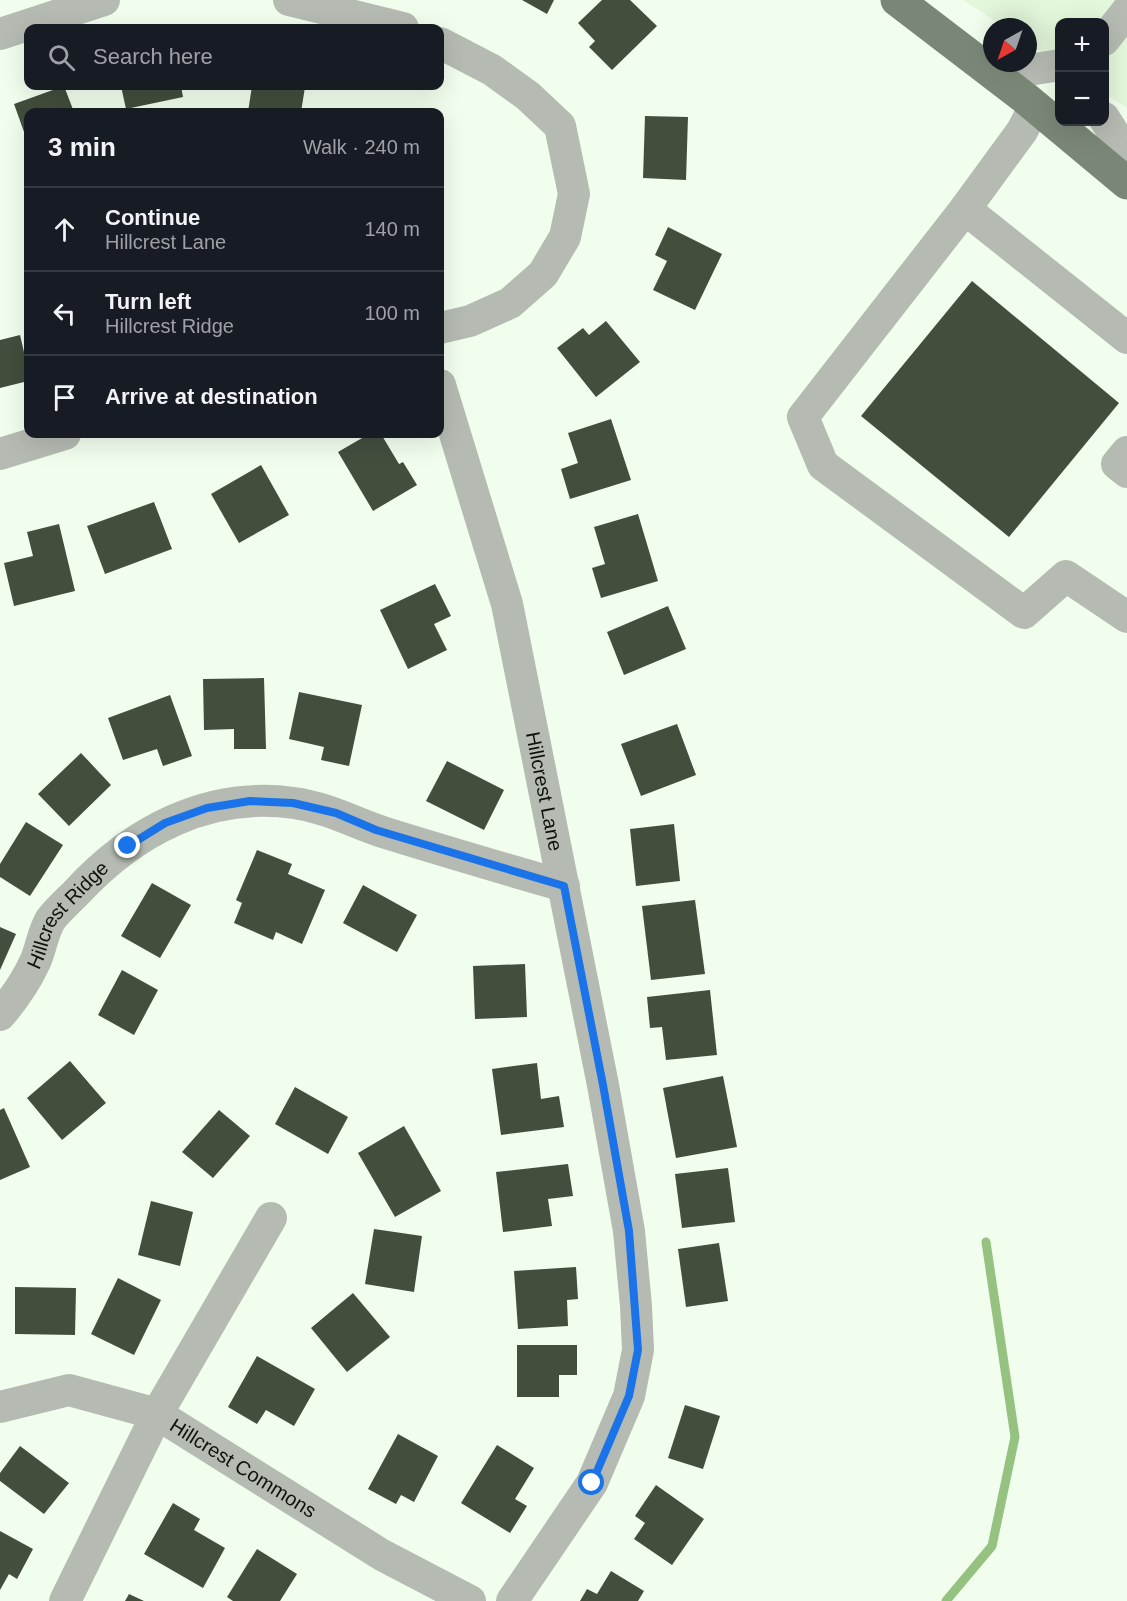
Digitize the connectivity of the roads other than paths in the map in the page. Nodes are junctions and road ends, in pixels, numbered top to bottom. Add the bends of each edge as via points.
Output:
1 (104, 0) edge
2 (290, 0) edge
3 (897, 0) edge
4 (1127, 11) edge
5 (31, 24) edge
6 (387, 24) edge
7 (24, 26) edge
8 (0, 34) edge
9 (1109, 34) edge
10 (444, 44) edge
11 (983, 60) edge
12 (1055, 66) edge
13 (1037, 69) edge
14 (998, 72) edge
15 (1040, 107) edge
16 (1074, 126) edge
17 (1109, 126) edge
18 (1127, 155) edge
19 (1127, 183) edge
20 (965, 209) junction
21 (444, 327) edge
22 (1127, 338) edge
23 (444, 398) edge
24 (52, 438) edge
25 (1127, 452) edge
26 (0, 454) edge
27 (1127, 472) edge
28 (1127, 616) edge
29 (564, 886) junction
30 (0, 1015) edge
31 (272, 1218) dead end
32 (0, 1407) edge
33 (157, 1414) junction
34 (65, 1601) edge
35 (470, 1601) edge
36 (512, 1601) edge

1 - 5 street
2 - 6 street
3 - 11 main road
4 - 9 street
7 - 8 street
10 - 21 street via 492,70 560,126 574,194 565,237 543,274 510,303 470,321
12 - 13 street
14 - 15 main road
15 - 19 main road
15 - 20 street
16 - 18 main road
17 - 18 street
20 - 22 street
20 - 28 street via 803,417 823,465 1024,614 1066,576
23 - 29 street, Hillcrest Lane via 507,604
24 - 26 street
25 - 27 street via 1117,464
29 - 30 street, Hillcrest Ridge via 376,830 336,813 293,803 250,801 207,808 165,823 94,873 50,921 35,962
29 - 36 street, Hillcrest Lane via 629,1231 638,1350 629,1396 592,1483
31 - 33 street
32 - 33 street, Hillcrest Commons via 69,1390
33 - 34 street
33 - 35 street, Hillcrest Commons via 382,1555

